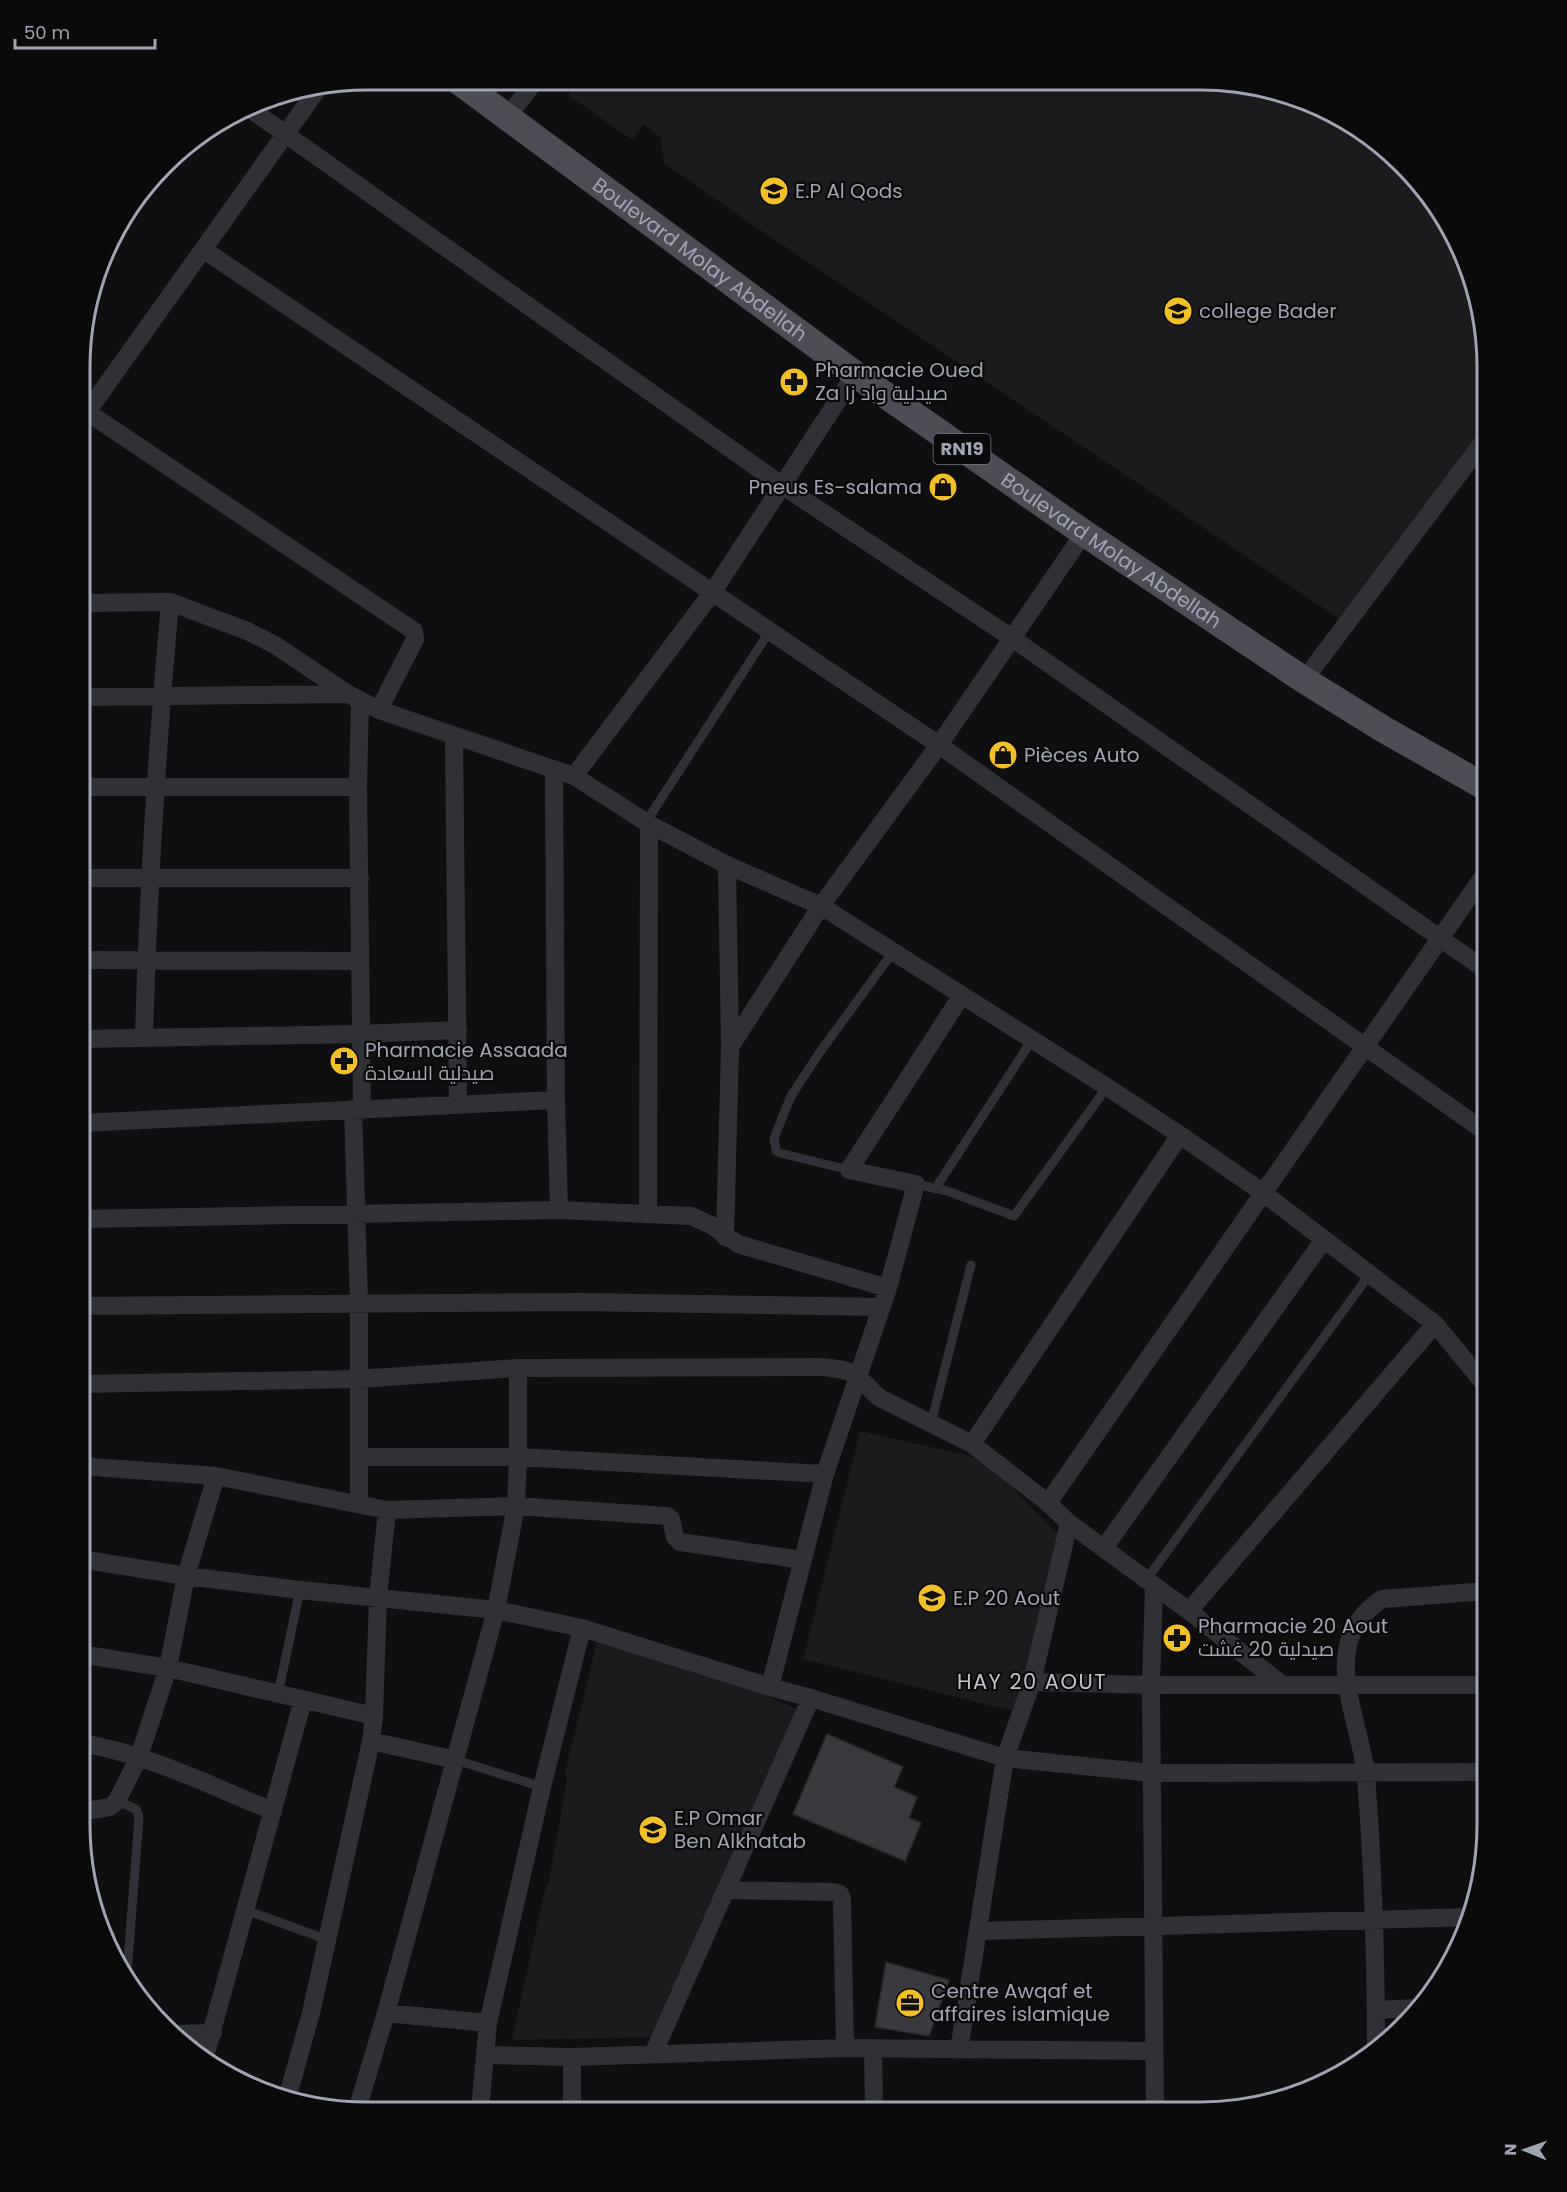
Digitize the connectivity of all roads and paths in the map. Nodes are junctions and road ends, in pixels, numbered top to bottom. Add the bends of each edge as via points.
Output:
1 (471, 90) edge
2 (528, 90) edge
3 (313, 95) edge
4 (256, 113) edge
5 (508, 116) junction
6 (285, 135) junction
7 (204, 250) junction
8 (855, 374) junction
9 (90, 408) edge
10 (90, 420) edge
11 (1477, 450) edge
12 (783, 486) junction
13 (1084, 533) junction
14 (712, 593) junction
15 (170, 602) junction
16 (90, 603) edge
17 (769, 632) junction
18 (1012, 638) junction
19 (1304, 680) junction
20 (90, 696) edge
21 (162, 697) junction
22 (354, 698) junction
23 (379, 710) junction
24 (454, 736) junction
25 (939, 745) junction
26 (554, 770) junction
27 (574, 776) junction
28 (1477, 782) edge
29 (157, 785) junction
30 (90, 787) edge
31 (358, 787) junction
32 (648, 823) junction
33 (727, 865) junction
34 (90, 878) edge
35 (360, 878) junction
36 (151, 880) junction
37 (1477, 885) edge
38 (821, 906) junction
39 (1440, 938) junction
40 (893, 952) junction
41 (90, 960) edge
42 (146, 961) junction
43 (360, 961) junction
44 (1477, 964) edge
45 (962, 995) junction
46 (458, 1030) junction
47 (360, 1034) junction
48 (144, 1037) junction
49 (90, 1039) edge
50 (1032, 1040) junction
51 (1364, 1046) junction
52 (730, 1047) junction
53 (1107, 1087) junction
54 (556, 1100) junction
55 (458, 1104) junction
56 (358, 1109) junction
57 (90, 1123) edge
58 (1477, 1126) edge
59 (1180, 1134) junction
60 (849, 1170) junction
61 (916, 1184) junction
62 (935, 1189) junction
63 (1262, 1192) junction
64 (559, 1210) junction
65 (357, 1213) junction
66 (648, 1213) junction
67 (90, 1219) edge
68 (725, 1237) junction
69 (1323, 1241) junction
70 (971, 1265) dead end
71 (1370, 1274) junction
72 (888, 1288) junction
73 (359, 1302) junction
74 (90, 1306) edge
75 (880, 1307) junction
76 (1435, 1324) junction
77 (518, 1368) junction
78 (1477, 1375) edge
79 (857, 1376) junction
80 (359, 1379) junction
81 (90, 1384) edge
82 (931, 1423) junction
83 (972, 1444) junction
84 (360, 1457) junction
85 (518, 1457) junction
86 (90, 1467) edge
87 (825, 1474) junction
88 (216, 1476) junction
89 (359, 1503) junction
90 (1048, 1503) junction
91 (516, 1506) junction
92 (387, 1510) junction
93 (1069, 1523) junction
94 (1104, 1548) junction
95 (803, 1560) junction
96 (90, 1561) edge
97 (186, 1576) junction
98 (1150, 1583) junction
99 (300, 1590) junction
100 (1477, 1592) edge
101 (378, 1598) junction
102 (496, 1610) junction
103 (1189, 1611) junction
104 (582, 1628) junction
105 (90, 1656) edge
106 (168, 1668) junction
107 (1032, 1682) junction
108 (1281, 1684) junction
109 (1348, 1684) junction
110 (1151, 1685) junction
111 (1477, 1685) edge
112 (770, 1687) junction
113 (278, 1694) junction
114 (811, 1698) junction
115 (303, 1700) junction
116 (374, 1716) junction
117 (371, 1741) junction
118 (90, 1745) edge
119 (139, 1757) junction
120 (1005, 1758) junction
121 (456, 1760) junction
122 (1477, 1772) edge
123 (1152, 1773) junction
124 (1365, 1773) junction
125 (542, 1786) junction
126 (117, 1802) junction
127 (90, 1810) edge
128 (273, 1811) junction
129 (726, 1890) junction
130 (246, 1910) junction
131 (1461, 1917) edge
132 (1375, 1919) junction
133 (1154, 1926) junction
134 (979, 1931) junction
135 (328, 1940) junction
136 (128, 1964) edge
137 (1408, 2008) edge
138 (1376, 2010) junction
139 (386, 2013) junction
140 (488, 2024) junction
141 (213, 2032) junction
142 (185, 2034) edge
143 (1376, 2039) edge
144 (845, 2048) junction
145 (873, 2049) junction
146 (959, 2050) junction
147 (207, 2051) edge
148 (1154, 2051) junction
149 (653, 2054) junction
150 (485, 2055) junction
151 (572, 2057) junction
152 (289, 2091) edge
153 (360, 2102) edge
154 (481, 2102) edge
155 (572, 2102) edge
156 (873, 2102) edge
157 (1155, 2102) edge

1 - 5 main road, Boulevard Molay Abdellah / RN19
2 - 5 street
3 - 6 street
4 - 6 street
5 - 8 main road, Boulevard Molay Abdellah / RN19
6 - 7 street
6 - 12 street
7 - 9 street
7 - 14 street
8 - 12 street
8 - 13 main road, Boulevard Molay Abdellah / RN19
10 - 23 street via 414,631 415,639
11 - 19 street
12 - 14 street
12 - 18 street
13 - 18 street
13 - 19 main road, Boulevard Molay Abdellah / RN19
14 - 17 street
14 - 27 street
15 - 16 street
15 - 21 street
15 - 22 street via 275,645
17 - 25 street
17 - 32 lane
18 - 25 street
18 - 39 street
19 - 28 main road, Boulevard Molay Abdellah / RN19
20 - 21 street
21 - 22 street
21 - 29 street
22 - 23 street
22 - 31 street
23 - 24 street
24 - 26 street
24 - 46 street
25 - 38 street
25 - 51 street
26 - 27 street
26 - 54 street
27 - 32 street
29 - 30 street
29 - 31 street
29 - 36 street
31 - 35 street
32 - 33 street
32 - 66 street
33 - 38 street
33 - 52 street
34 - 36 street
35 - 36 street
35 - 43 street
36 - 42 street
37 - 39 street
38 - 40 street
38 - 52 street
39 - 44 street
39 - 51 street
40 - 45 street
40 - 60 lane via 809,1069 774,1138 780,1154
41 - 42 street
42 - 43 street
42 - 48 street
43 - 47 street
45 - 50 street
45 - 60 street
46 - 47 street
46 - 55 street
47 - 48 street
47 - 56 street
48 - 49 street
50 - 53 street
50 - 62 lane
51 - 58 street
51 - 63 street
52 - 68 street
53 - 59 street
53 - 62 lane via 1014,1216
54 - 55 street
54 - 64 street
55 - 56 street
56 - 57 street
56 - 65 street
59 - 63 street
59 - 83 street
60 - 61 street
61 - 62 lane
61 - 72 street
63 - 69 street
63 - 90 street
64 - 65 street
64 - 66 street
65 - 67 street
65 - 73 street
66 - 68 street via 691,1216
68 - 72 street
69 - 71 street
69 - 94 street
70 - 82 lane
71 - 76 street
71 - 98 lane
72 - 75 street
73 - 74 street
73 - 75 street
73 - 80 street
75 - 79 street
76 - 78 street
76 - 103 street
77 - 79 street via 821,1367 838,1368
77 - 80 street
77 - 85 street
79 - 82 street via 880,1398
79 - 87 street
80 - 81 street
80 - 84 street
82 - 83 street
83 - 90 street
84 - 85 street
84 - 89 street
85 - 87 street
85 - 91 street
86 - 88 street
87 - 95 street
88 - 89 street
88 - 97 street
89 - 92 street
90 - 93 street
91 - 92 street
91 - 95 street via 667,1516 680,1542
91 - 102 street
92 - 101 street
93 - 94 street
93 - 107 street
94 - 98 street
95 - 112 street
96 - 97 street
97 - 99 street
97 - 106 street
98 - 103 street
98 - 110 street
99 - 101 street
99 - 113 lane
100 - 109 street via 1382,1599 1368,1608 1358,1619 1346,1658
101 - 102 street
101 - 116 street
102 - 104 street
102 - 121 street
103 - 108 street
104 - 112 street
104 - 125 street
105 - 106 street
106 - 113 street
106 - 119 street
107 - 110 street
107 - 120 street
108 - 109 street
108 - 110 street
109 - 111 street
109 - 124 street
110 - 123 street
112 - 114 street
113 - 115 street
114 - 120 street
114 - 129 street
115 - 116 street
115 - 128 street
116 - 117 street
117 - 121 street
117 - 135 street
118 - 119 street
119 - 126 street
119 - 128 street
120 - 123 street
120 - 134 street
121 - 125 lane
121 - 139 street
122 - 124 street
123 - 124 street
123 - 133 street
124 - 132 street
125 - 140 street
126 - 127 street
126 - 136 lane via 136,1809 139,1817
128 - 130 street
129 - 144 street via 840,1894
129 - 149 street
130 - 135 lane
130 - 141 street
131 - 132 street
132 - 133 street
132 - 138 street
133 - 134 street
133 - 148 street
134 - 146 street
135 - 152 street
137 - 138 street
138 - 143 street
139 - 140 street
139 - 153 street
140 - 150 street
141 - 142 street
141 - 147 street
144 - 145 street
144 - 149 street
145 - 146 street
145 - 156 street
146 - 148 street
148 - 157 street
149 - 151 street
150 - 151 street
150 - 154 street
151 - 155 street

